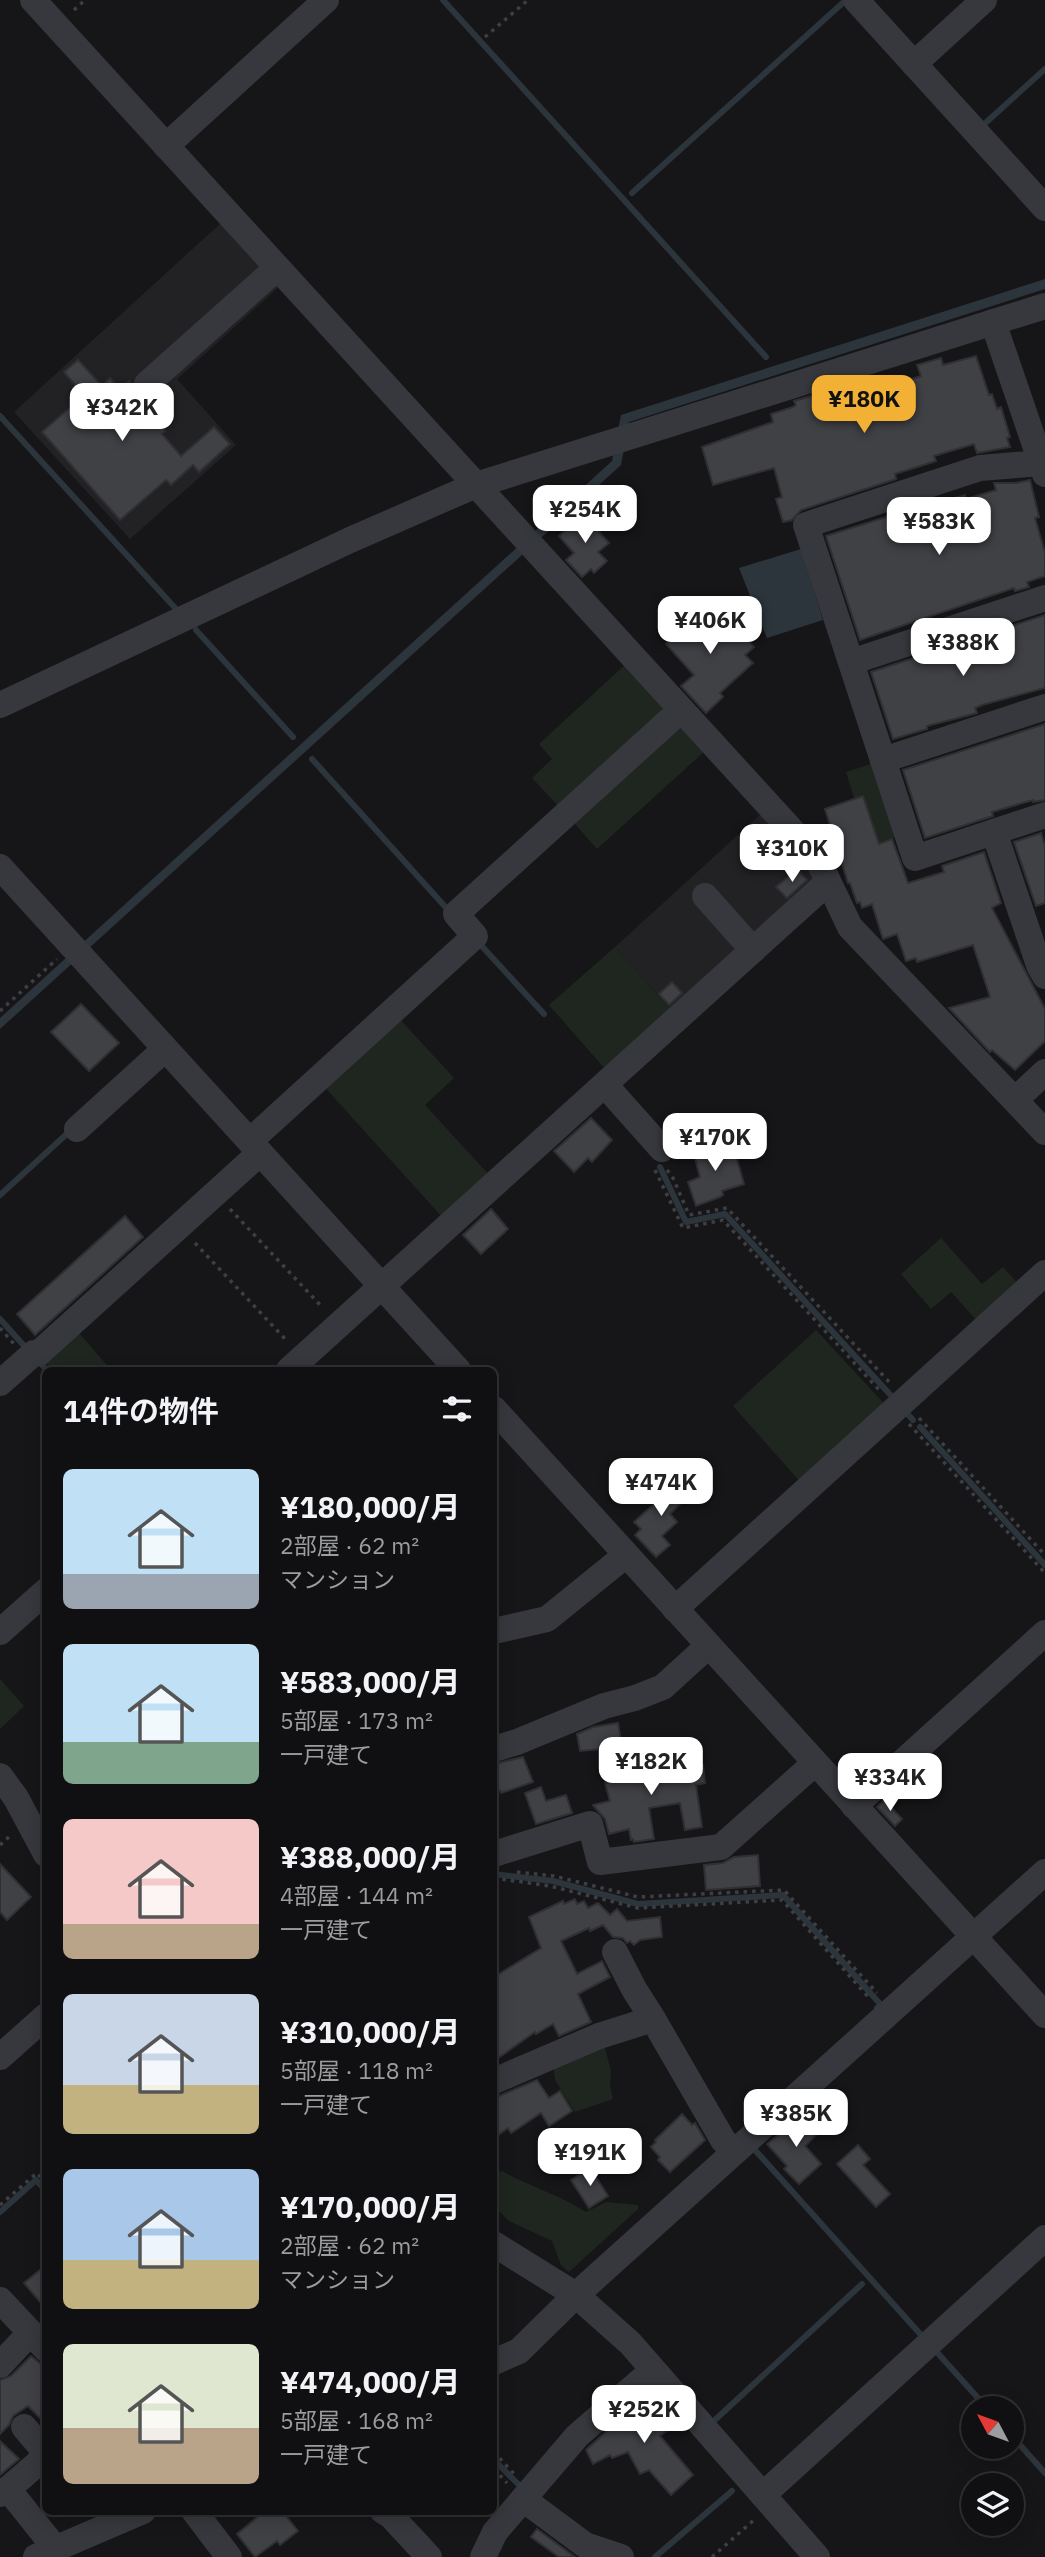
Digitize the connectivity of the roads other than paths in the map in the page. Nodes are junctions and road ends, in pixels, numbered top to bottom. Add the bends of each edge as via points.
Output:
1 (33, 0) edge
2 (326, 0) edge
3 (856, 0) edge
4 (984, 0) edge
5 (914, 64) junction
6 (166, 146) junction
7 (1042, 198) edge
8 (277, 268) junction
9 (1045, 306) edge
10 (993, 322) junction
11 (147, 384) dead end
12 (1043, 469) edge
13 (476, 485) junction
14 (1045, 598) edge
15 (851, 662) junction
16 (0, 705) edge
17 (1045, 706) edge
18 (681, 710) junction
19 (883, 761) junction
20 (1045, 815) edge
21 (994, 832) junction
22 (0, 867) edge
23 (828, 882) junction
24 (705, 896) dead end
25 (1036, 927) edge
26 (753, 950) junction
27 (1045, 976) edge
28 (165, 1049) junction
29 (1045, 1072) edge
30 (605, 1086) junction
31 (1015, 1100) junction
32 (77, 1129) dead end
33 (1045, 1132) edge
34 (255, 1147) junction
35 (660, 1154) road end
36 (1045, 1273) edge
37 (382, 1286) junction
38 (296, 1364) edge
39 (455, 1367) edge
40 (0, 1383) edge
41 (497, 1412) edge
42 (626, 1555) junction
43 (42, 1595) edge
44 (675, 1609) junction
45 (497, 1631) edge
46 (0, 1632) edge
47 (1045, 1633) edge
48 (708, 1646) junction
49 (497, 1748) edge
50 (815, 1763) junction
51 (0, 1776) edge
52 (854, 1806) junction
53 (37, 1816) edge
54 (42, 1837) edge
55 (500, 1862) edge
56 (1045, 1872) edge
57 (974, 1937) junction
58 (615, 1952) dead end
59 (1045, 2015) edge
60 (653, 2019) junction
61 (42, 2020) edge
62 (0, 2057) edge
63 (497, 2080) edge
64 (734, 2152) junction
65 (1045, 2238) edge
66 (497, 2246) edge
67 (576, 2295) junction
68 (0, 2300) edge
69 (38, 2341) edge
70 (497, 2361) edge
71 (0, 2365) edge
72 (653, 2370) junction
73 (24, 2427) dead end
74 (42, 2448) edge
75 (42, 2457) edge
76 (4, 2492) edge
77 (523, 2499) junction
78 (768, 2500) junction
79 (134, 2515) edge
80 (197, 2515) edge
81 (389, 2515) edge
82 (46, 2553) edge
83 (229, 2557) edge
84 (429, 2557) edge
85 (483, 2557) edge
86 (621, 2557) edge
87 (817, 2557) edge

1 - 6 street
2 - 6 street
3 - 5 street
4 - 5 street
5 - 7 street
6 - 8 street
8 - 11 street
8 - 13 street
9 - 10 street
10 - 12 street
10 - 13 street
12 - 15 street via 981,468 806,525
13 - 16 street
13 - 18 street
14 - 15 street
15 - 19 street
17 - 19 street
18 - 23 street via 817,858
18 - 34 street via 456,914 475,936
19 - 21 street via 915,859
20 - 21 street
21 - 25 street
22 - 28 street
23 - 26 street
23 - 31 street via 850,927
24 - 26 street
25 - 27 street via 1039,965
26 - 30 street
28 - 32 street
28 - 34 street
29 - 31 street
30 - 35 street
30 - 37 street
31 - 33 street
34 - 37 street
34 - 40 street via 215,1194
36 - 44 street via 907,1411
37 - 38 street
37 - 39 street
41 - 42 street
42 - 44 street
42 - 45 street via 547,1619
43 - 46 street
44 - 48 street
47 - 52 street
48 - 49 street via 663,1687
48 - 50 street
50 - 52 street
50 - 55 street via 721,1847 600,1862 590,1824
51 - 53 street
52 - 57 street
53 - 54 street
56 - 57 street
57 - 59 street
57 - 64 street
58 - 60 street
60 - 63 street via 599,2036
60 - 64 street
61 - 62 street
64 - 67 street
65 - 78 street
66 - 67 street
67 - 70 street via 519,2351
67 - 72 street
68 - 69 street
69 - 71 street
72 - 77 street via 577,2436
72 - 78 street
73 - 74 street
75 - 76 street
76 - 82 street
77 - 85 street via 495,2532
77 - 86 street via 585,2544
78 - 87 street
79 - 82 street
80 - 83 street
81 - 84 street

